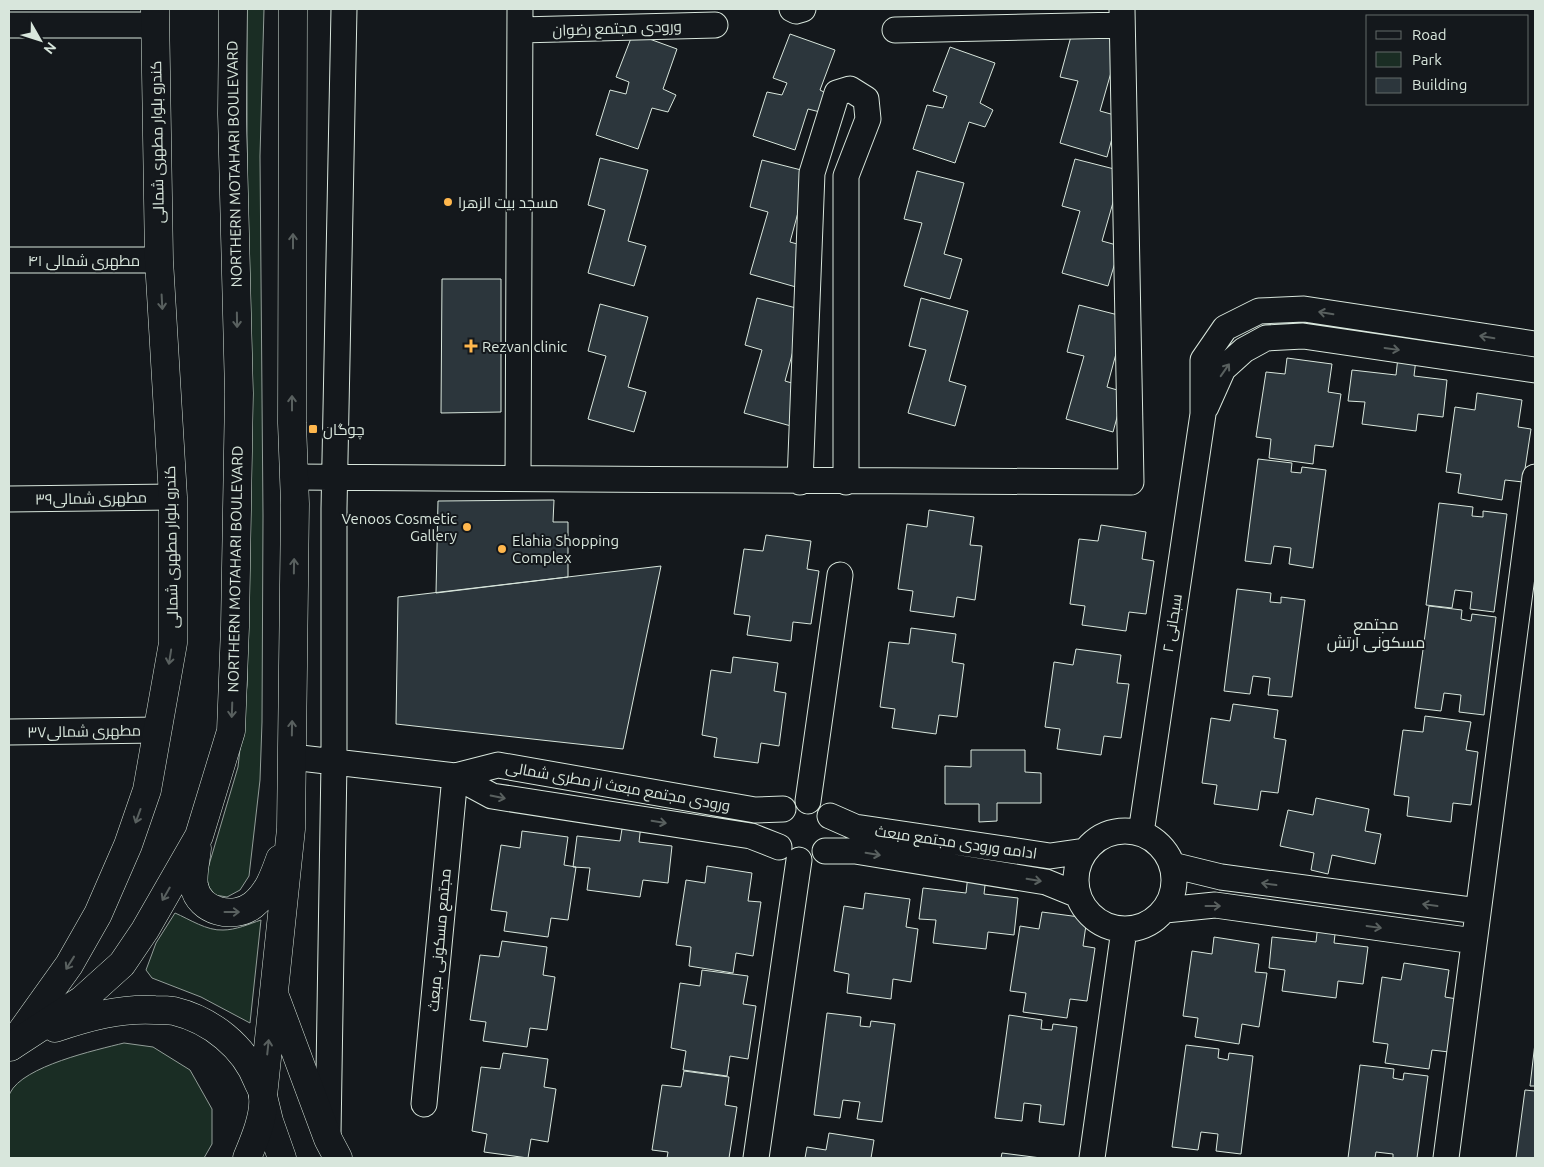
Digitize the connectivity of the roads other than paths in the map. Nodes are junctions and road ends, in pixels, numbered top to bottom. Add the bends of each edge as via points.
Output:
1 (232, 9) edge
2 (293, 9) edge
3 (302, 9) edge
4 (344, 9) edge
5 (792, 9) edge
6 (803, 9) edge
7 (155, 17) edge
8 (1122, 17) edge
9 (520, 20) edge
10 (9, 25) edge
11 (715, 25) dead end
12 (895, 30) dead end
13 (294, 39) junction
14 (9, 260) edge
15 (159, 260) junction
16 (1360, 318) junction
17 (1357, 344) junction
18 (1535, 344) edge
19 (1535, 370) edge
20 (1203, 414) junction
21 (294, 477) junction
22 (336, 477) junction
23 (1535, 477) edge
24 (518, 478) junction
25 (800, 482) junction
26 (846, 482) junction
27 (172, 497) junction
28 (9, 499) edge
29 (840, 575) dead end
30 (158, 730) junction
31 (9, 732) edge
32 (292, 757) junction
33 (334, 762) junction
34 (454, 776) junction
35 (605, 784) junction
36 (808, 801) junction
37 (783, 809) junction
38 (600, 813) junction
39 (830, 816) junction
40 (291, 829) junction
41 (1141, 833) junction
42 (199, 836) junction
43 (825, 851) junction
44 (1085, 851) junction
45 (789, 853) junction
46 (1172, 865) junction
47 (1078, 896) junction
48 (1165, 910) junction
49 (1478, 911) junction
50 (1124, 930) junction
51 (1474, 941) junction
52 (274, 993) junction
53 (9, 1047) edge
54 (264, 1096) junction
55 (424, 1104) dead end
56 (333, 1148) edge
57 (247, 1158) edge
58 (282, 1158) edge
59 (756, 1158) edge
60 (1092, 1158) edge
61 (1446, 1158) edge

1 -> 42 main road, NORTHERN MOTAHARI BOULEVARD via 239,393 231,732
2 - 13 main road
3 - 13 main road
4 - 22 street
5 - 6 street
7 - 10 street
7 - 15 main road, کندرو بلوار مطهری شمالی
8 - 12 street
8 - 26 street via 1130,482
9 - 11 street, ورودی مجتمع رضوان
9 - 24 street
21 -> 13 main road
14 - 15 street, ۴۱ مطهرى شمالى
15 -> 27 main road, کندرو بلوار مطهری شمالی
16 - 17 street
18 -> 16 street
16 -> 20 street via 1304,309 1259,311 1225,328 1203,360
17 -> 19 street
20 -> 17 street via 1224,369 1244,350 1266,338 1303,336
20 - 41 street, سبحانی ۲
21 - 22 street
32 -> 21 main road
22 - 24 street
22 - 33 street
23 - 49 street
24 - 25 street
25 - 26 street
25 - 26 street via 812,173 838,93 850,90 866,99 868,119 846,176
27 - 28 street, مطهرى شمالى۳۹
27 -> 30 main road, کندرو بلوار مطهری شمالی via 173,643
29 - 36 street
30 - 31 street, مطهرى شمالى۳۷
30 -> 53 main road, کندرو بلوار مطهری شمالی via 147,790 128,845 98,914 69,965
32 - 33 street
32 - 40 main road
33 - 34 street
33 - 56 street
34 - 35 street, ورودی مجتمع مبعث از مطری شمالی via 498,765
34 -> 38 street via 492,796
34 - 55 street, مجتمع مسکونی مبعث
35 - 37 street, ورودی مجتمع مبعث از مطری شمالی via 755,810
35 - 38 street
36 - 37 street via 799,801
36 - 39 street via 817,803
37 - 45 street via 777,816 774,832
38 -> 45 street via 751,836
39 - 43 street via 833,834
39 - 44 street, ادامه ورودی مجتمع مبعث via 855,827 1050,856
42 -> 40 main road via 194,888 210,908 230,913 245,911 270,885
40 - 52 main road
41 - 44 street via 1125,830 1110,833
41 - 46 street via 1166,851
42 -> 53 main road, NORTHERN MOTAHARI BOULEVARD via 122,964 82,1000
43 - 45 street via 817,856
43 -> 47 street via 855,851 1046,882
44 - 47 street via 1075,880
45 - 59 street
46 - 48 street via 1175,880
49 -> 46 street via 1221,877
47 - 50 street via 1084,910 1096,920 1109,928
48 - 50 street via 1140,928
48 -> 51 street via 1215,905
49 - 51 street
50 - 60 street
51 - 61 street
54 -> 52 main road
52 - 56 main road
53 - 54 main road via 74,1022 118,1010 174,1011 200,1021 233,1044 252,1067
54 - 57 main road via 259,1129
54 - 58 main road

